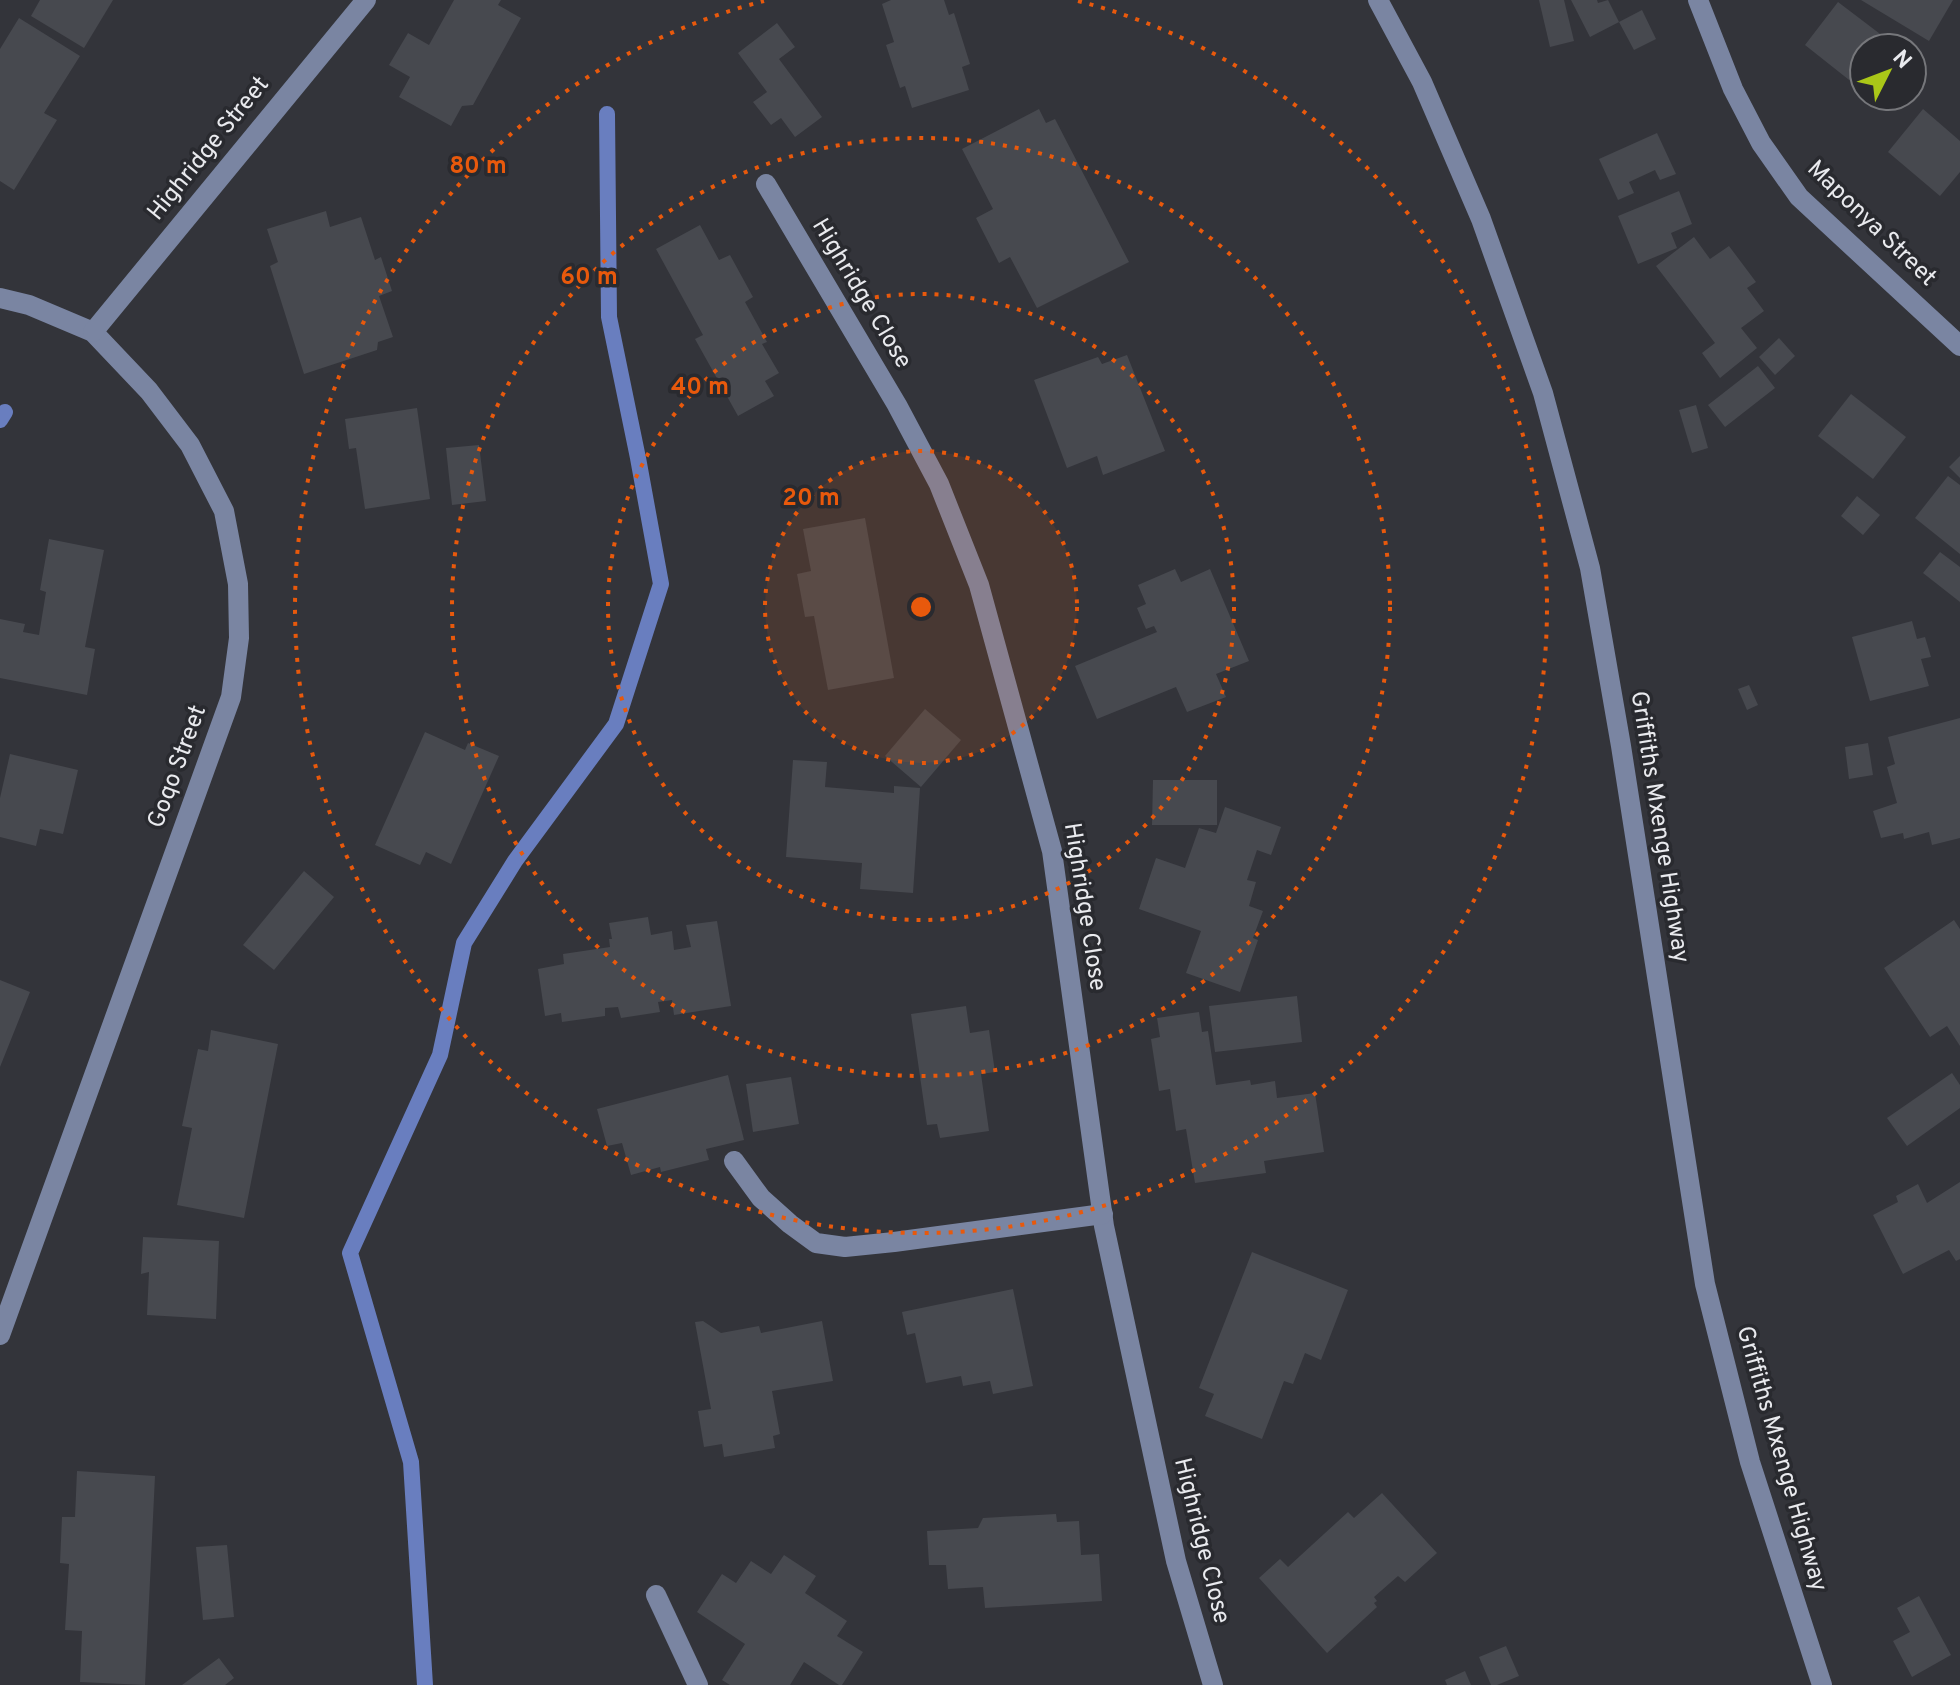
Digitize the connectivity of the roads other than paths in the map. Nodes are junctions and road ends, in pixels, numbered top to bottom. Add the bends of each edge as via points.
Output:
1 (366, 0) edge
2 (1378, 0) edge
3 (1698, 0) edge
4 (766, 184) dead end
5 (0, 298) edge
6 (93, 332) junction
7 (1960, 346) edge
8 (734, 1161) dead end
9 (1103, 1214) junction
10 (0, 1335) edge
11 (656, 1595) dead end
12 (1822, 1684) edge
13 (698, 1685) edge
14 (1213, 1685) edge

1 - 6 street, Highridge Street
2 - 12 street, Griffiths Mxenge Highway via 1422,82 1481,219 1543,393 1590,568 1705,1284 1750,1462
3 - 7 street, Maponya Street via 1733,89 1761,143 1799,197
4 - 9 street, Highridge Close via 939,484 979,585 1052,851
5 - 6 street, Goqo Street
6 - 10 street, Goqo Street via 149,391 190,445 224,511 238,584 239,638 231,697
8 - 9 street via 761,1198 816,1243 845,1247
9 - 14 street, Highridge Close via 1176,1561
11 - 13 street

